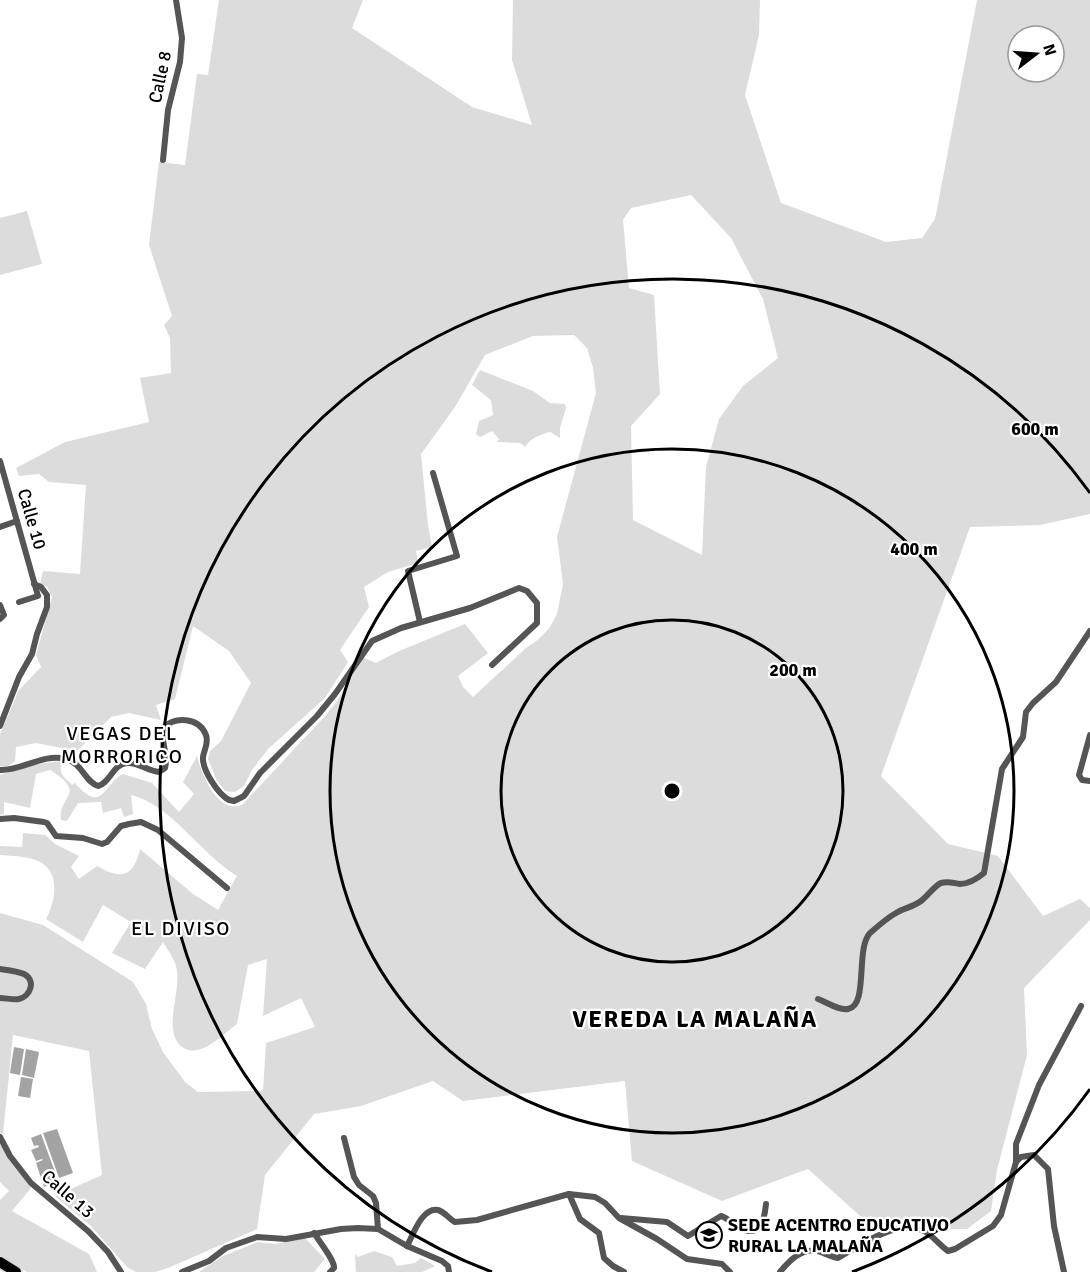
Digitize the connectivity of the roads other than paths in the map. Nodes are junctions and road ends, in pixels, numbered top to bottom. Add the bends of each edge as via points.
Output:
1 (176, 0) edge
2 (163, 160) dead end
3 (0, 461) edge
4 (1, 472) edge
5 (433, 473) dead end
6 (17, 521) junction
7 (0, 527) edge
8 (34, 584) junction
9 (20, 602) dead end
10 (0, 605) edge
11 (2, 617) edge
12 (420, 622) junction
13 (1090, 632) edge
14 (492, 665) dead end
15 (0, 726) edge
16 (1090, 735) edge
17 (1088, 751) edge
18 (0, 770) edge
19 (1090, 781) edge
20 (0, 819) edge
21 (227, 888) dead end
22 (0, 969) edge
23 (0, 998) edge
24 (818, 999) dead end
25 (1081, 1006) dead end
26 (0, 1137) edge
27 (344, 1138) dead end
28 (1016, 1162) junction
29 (569, 1194) junction
30 (766, 1204) dead end
31 (619, 1218) junction
32 (378, 1229) junction
33 (314, 1233) junction
34 (406, 1246) junction
35 (0, 1262) edge
36 (16, 1272) edge
37 (121, 1272) edge
38 (182, 1272) edge
39 (330, 1272) edge
40 (449, 1272) edge
41 (624, 1272) edge
42 (730, 1272) edge
43 (780, 1272) edge
44 (1064, 1272) edge

1 - 2 street, Calle 8 via 182,38
3 - 4 street, Calle 10
4 - 6 street, Calle 10
5 - 12 street via 457,556 408,571
6 - 7 street
6 - 8 street, Calle 10
8 - 9 street, Calle 10 via 38,596
8 - 15 street, Calle 10 via 45,591 47,607 32,654
10 - 11 street
12 - 14 street via 470,608 513,589 527,591 537,603 537,623
12 - 18 street via 372,642 317,716 260,773 240,799 225,798 204,765 204,730 186,720 163,728 166,762 159,771 124,764 98,786 78,765 66,759
13 - 24 street via 1056,682 1026,712 1023,737 1002,770 984,873 961,884 944,882 868,935 856,1005 842,1009
16 - 17 street
17 - 19 street via 1079,774 1082,780
20 - 21 street via 36,820 47,824 56,836 102,844 120,826 147,824
22 - 23 street via 25,974 30,984 27,996
25 - 28 street via 1039,1085 1016,1144
26 - 37 street, Calle 13 via 31,1183 88,1231
27 - 32 street via 354,1177 376,1203
28 - 43 street via 993,1226 955,1249 948,1251 918,1228 900,1229 879,1235 838,1258 818,1251 801,1253
28 - 44 street via 1034,1155 1048,1169
29 - 31 street via 595,1197
29 - 34 street via 477,1220 455,1222 436,1210 426,1213
29 - 41 street via 580,1219 599,1233 604,1258
30 - 31 street via 760,1228 745,1230 721,1216 688,1236 667,1222
31 - 42 street via 687,1259 722,1264
32 - 33 street
32 - 34 street
33 - 38 street via 286,1239 257,1237 226,1248 209,1261
33 - 39 street via 334,1261
34 - 40 street via 442,1261
35 - 36 highway

